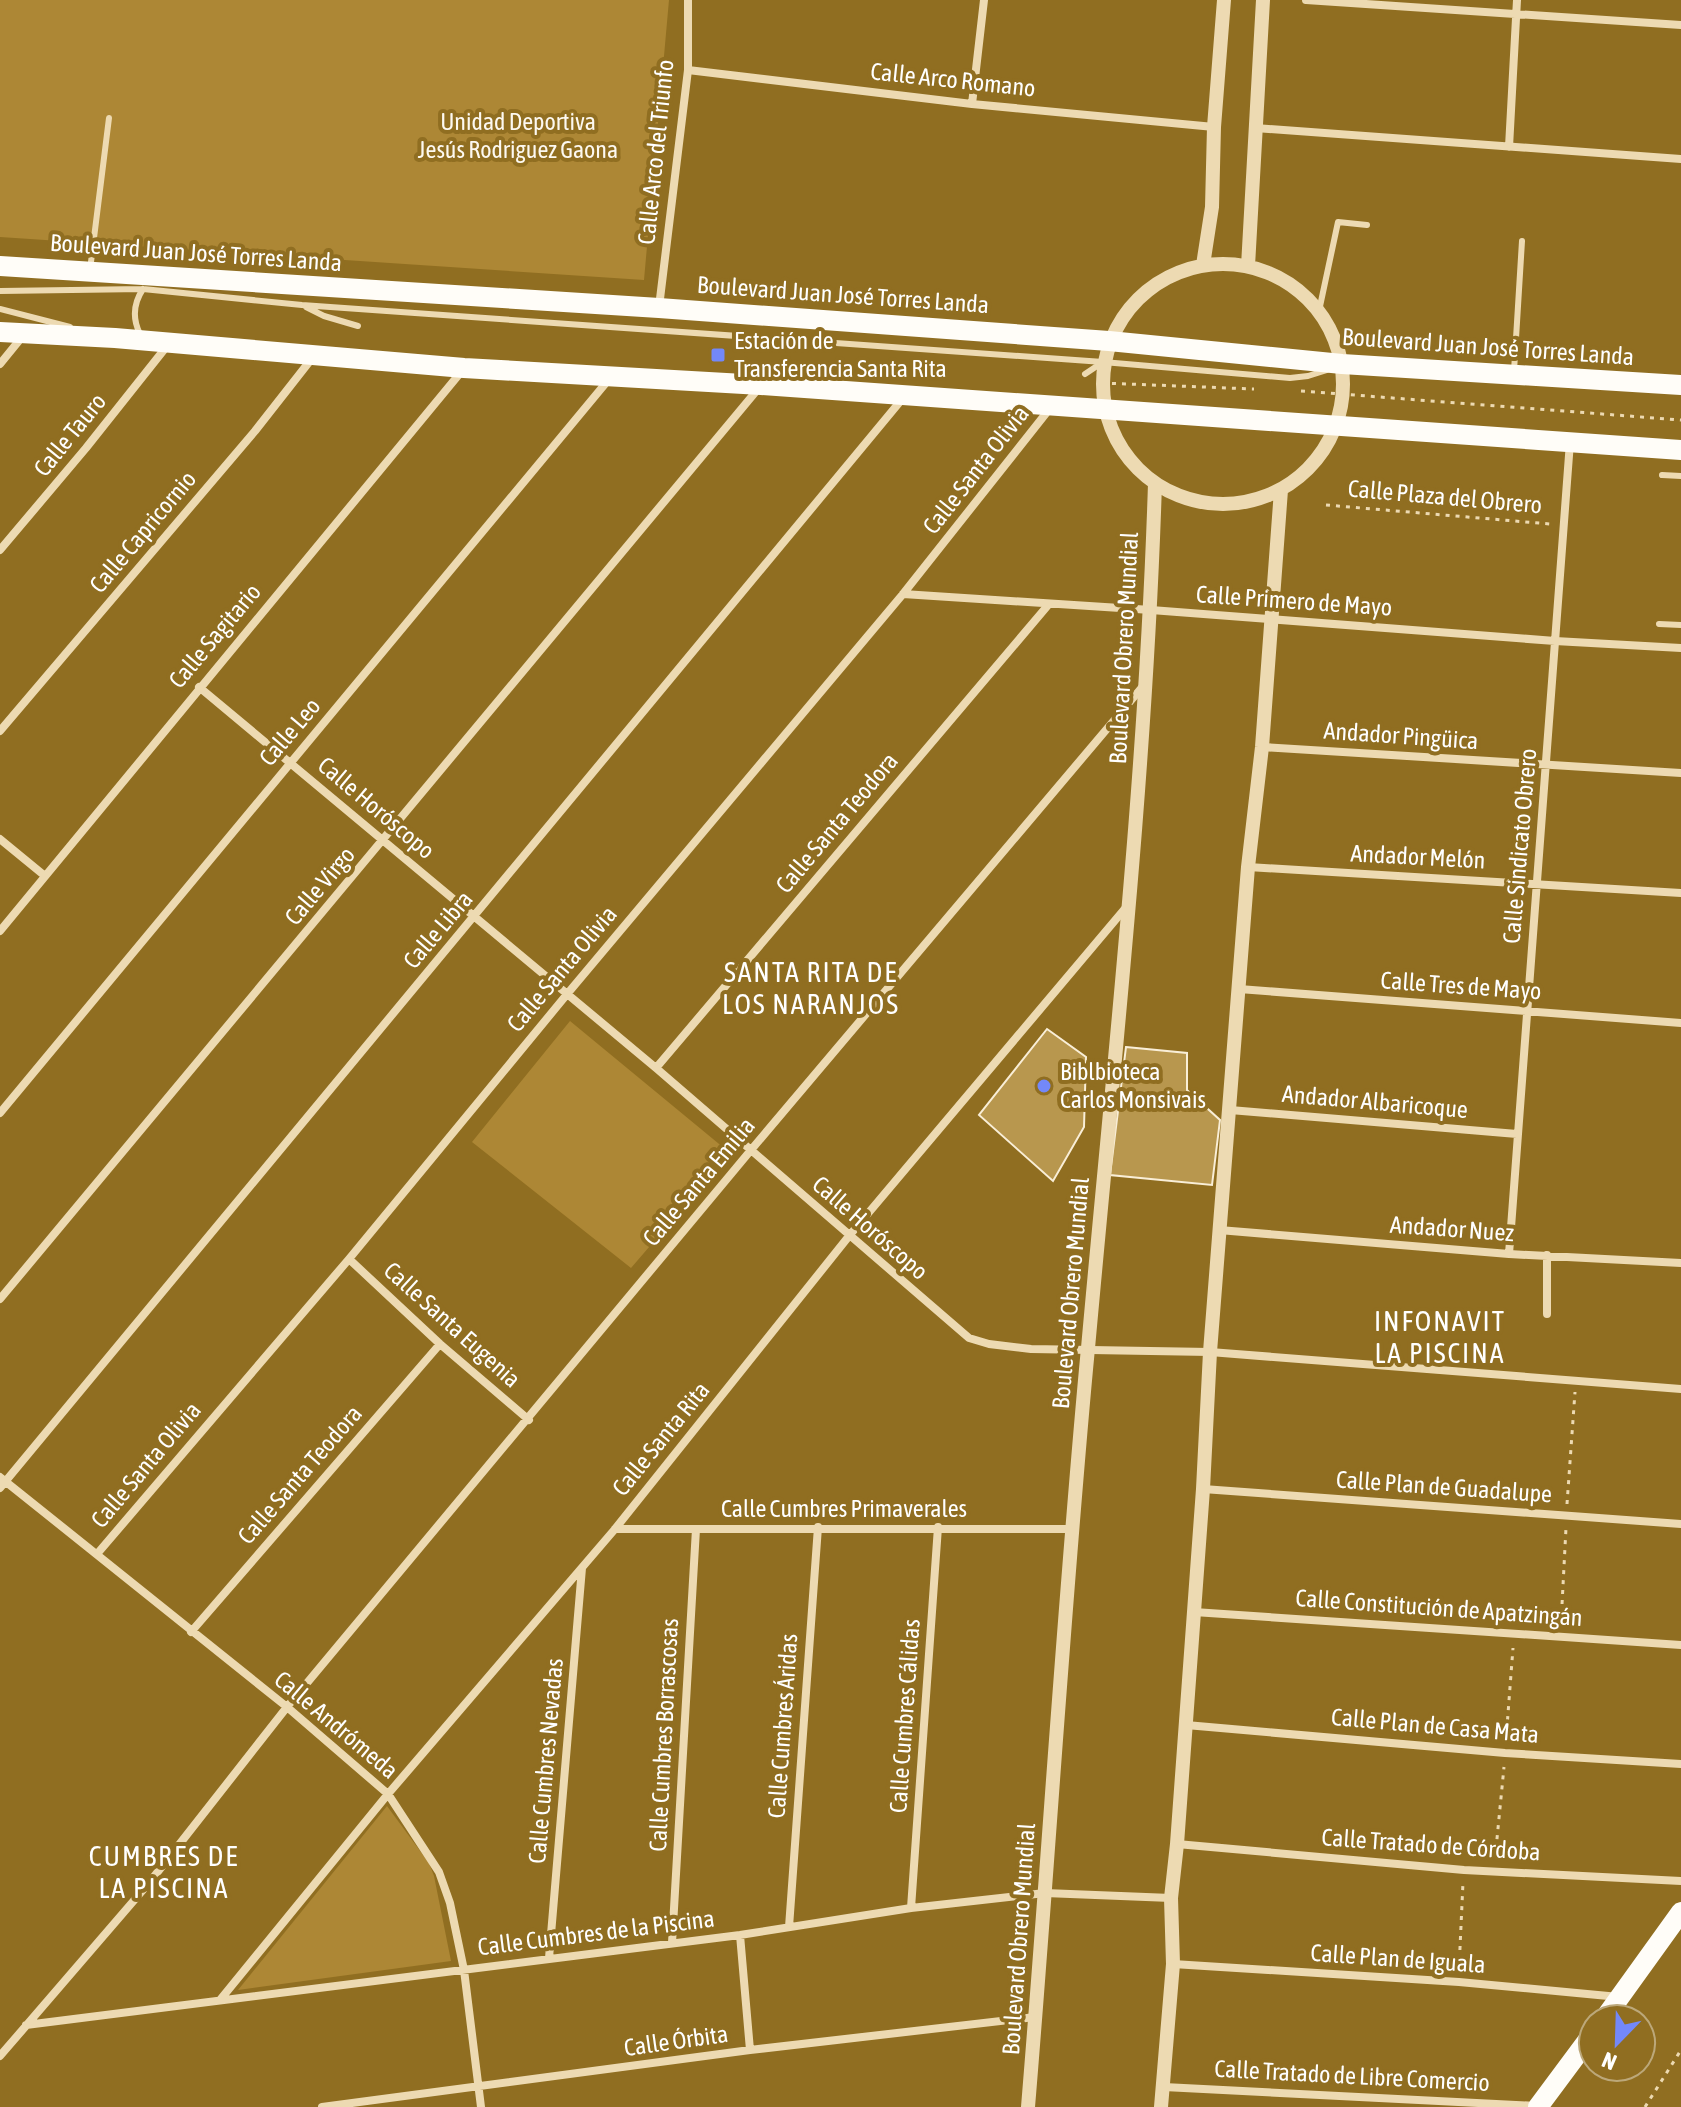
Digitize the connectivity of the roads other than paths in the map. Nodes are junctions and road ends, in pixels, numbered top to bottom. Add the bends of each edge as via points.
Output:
1 (688, 0) edge
2 (984, 0) edge
3 (1224, 0) edge
4 (1263, 0) edge
5 (1306, 0) edge
6 (1517, 0) edge
7 (1516, 13) junction
8 (1681, 25) edge
9 (688, 70) junction
10 (972, 104) junction
11 (109, 118) dead end
12 (1214, 127) junction
13 (1254, 128) junction
14 (1509, 147) junction
15 (1681, 159) edge
16 (1367, 225) dead end
17 (1522, 241) dead end
18 (1203, 265) junction
19 (0, 266) edge
20 (1248, 266) junction
21 (89, 273) junction
22 (143, 289) junction
23 (0, 291) edge
24 (302, 305) junction
25 (659, 308) junction
26 (0, 309) edge
27 (1319, 311) junction
28 (358, 326) dead end
29 (0, 332) edge
30 (25, 334) junction
31 (115, 338) junction
32 (1109, 341) junction
33 (147, 343) junction
34 (168, 345) junction
35 (314, 356) junction
36 (1103, 362) junction
37 (0, 364) edge
38 (1342, 364) junction
39 (464, 368) junction
40 (1085, 374) dead end
41 (1514, 374) junction
42 (610, 377) junction
43 (761, 385) junction
44 (1681, 385) edge
45 (905, 396) junction
46 (1053, 405) junction
47 (1104, 409) junction
48 (1336, 425) junction
49 (1570, 441) junction
50 (1681, 450) edge
51 (1662, 475) dead end
52 (1681, 476) edge
53 (1155, 483) junction
54 (1281, 490) junction
55 (0, 550) edge
56 (903, 594) junction
57 (1049, 604) junction
58 (1151, 610) junction
59 (1271, 619) junction
60 (1659, 624) dead end
61 (1681, 625) edge
62 (1555, 641) junction
63 (1681, 648) edge
64 (1144, 684) junction
65 (199, 687) junction
66 (0, 731) edge
67 (1262, 747) junction
68 (290, 763) junction
69 (1546, 765) junction
70 (1681, 773) edge
71 (0, 839) edge
72 (384, 841) junction
73 (1248, 867) junction
74 (45, 876) junction
75 (1536, 884) junction
76 (1681, 893) edge
77 (1131, 901) junction
78 (475, 917) junction
79 (0, 931) edge
80 (1239, 989) junction
81 (568, 993) junction
82 (1527, 1011) junction
83 (1681, 1023) edge
84 (656, 1068) junction
85 (1230, 1110) junction
86 (0, 1113) edge
87 (1517, 1134) junction
88 (751, 1150) junction
89 (1219, 1230) junction
90 (849, 1236) junction
91 (1509, 1254) junction
92 (1547, 1255) junction
93 (349, 1259) junction
94 (1681, 1263) edge
95 (0, 1299) edge
96 (1547, 1314) dead end
97 (440, 1344) junction
98 (1088, 1349) junction
99 (1210, 1352) junction
100 (1681, 1389) edge
101 (529, 1420) junction
102 (2, 1482) edge
103 (1203, 1489) junction
104 (1681, 1524) edge
105 (818, 1527) junction
106 (938, 1527) junction
107 (615, 1529) junction
108 (696, 1529) junction
109 (1072, 1529) junction
110 (97, 1554) junction
111 (582, 1567) junction
112 (1194, 1612) junction
113 (191, 1632) junction
114 (1681, 1645) edge
115 (287, 1707) junction
116 (1186, 1725) junction
117 (1681, 1764) edge
118 (388, 1794) junction
119 (1177, 1844) junction
120 (1681, 1881) edge
121 (1045, 1893) junction
122 (1171, 1898) junction
123 (911, 1908) junction
124 (1681, 1912) edge
125 (789, 1927) junction
126 (740, 1935) junction
127 (672, 1943) junction
128 (549, 1958) junction
129 (1173, 1964) junction
130 (464, 1970) junction
131 (1620, 1997) junction
132 (220, 2000) junction
133 (1616, 2003) edge
134 (1035, 2017) junction
135 (26, 2025) junction
136 (750, 2050) junction
137 (1577, 2054) edge
138 (0, 2056) edge
139 (478, 2085) junction
140 (1164, 2087) junction
141 (1538, 2106) edge
142 (322, 2107) edge
143 (481, 2107) edge
144 (1028, 2107) edge
145 (1161, 2107) edge

1 - 9 street, Calle Arco del Triunfo
2 - 10 street
3 - 12 street
4 - 13 street
5 - 7 street
6 - 7 street
7 - 8 street
7 - 14 street
9 - 10 street, Calle Arco Romano
9 - 25 street, Calle Arco del Triunfo
10 - 12 street, Calle Arco Romano
11 - 21 lane
12 - 18 street via 1212,207
13 - 14 street
13 - 20 street
14 - 15 street
16 - 27 lane via 1338,222
17 - 41 lane
18 - 20 street
18 - 32 street via 1146,290 1124,313
19 - 21 main road, Boulevard Juan José Torres Landa
20 - 27 street via 1275,275
21 - 25 main road, Boulevard Juan José Torres Landa
22 - 23 lane
22 - 24 lane
22 - 33 lane via 134,314
24 - 28 lane
24 - 36 lane
25 - 32 main road, Boulevard Juan José Torres Landa
26 - 31 lane
27 - 38 street
29 - 30 main road
30 - 31 main road
30 - 37 street
31 - 33 main road
32 - 36 street
32 - 38 main road, Boulevard Juan José Torres Landa
33 - 34 main road
34 - 35 main road
34 - 55 street, Calle Tauro
35 - 39 main road
35 - 66 street, Calle Capricornio
36 - 38 lane via 1290,378
36 - 40 lane
36 - 47 street
38 - 41 main road, Boulevard Juan José Torres Landa
38 - 48 street via 1343,395
39 - 42 main road
39 - 65 street, Calle Sagitario
41 - 44 main road, Boulevard Juan José Torres Landa
42 - 43 main road
42 - 68 street, Calle Leo
43 - 45 main road
43 - 72 street, Calle Virgo
45 - 46 main road
45 - 78 street, Calle Libra
46 - 47 main road
46 - 56 street, Calle Santa Olivia
47 - 48 main road
47 - 53 street via 1122,451
48 - 49 main road
48 - 54 street via 1314,462
49 - 50 main road
49 - 62 street, Calle Sindicato Obrero
51 - 52 lane
53 - 54 street via 1184,498 1217,504 1250,501
53 - 58 street, Boulevard Obrero Mundial
54 - 59 street
56 - 57 street, Calle Primero de Mayo
56 - 81 street, Calle Santa Olivia
57 - 58 street, Calle Primero de Mayo
57 - 84 street, Calle Santa Teodora
58 - 59 street, Calle Primero de Mayo
58 - 64 street, Boulevard Obrero Mundial
59 - 62 street, Calle Primero de Mayo
59 - 67 street
60 - 61 lane
62 - 63 street, Calle Primero de Mayo
62 - 69 street, Calle Sindicato Obrero
64 - 77 street, Boulevard Obrero Mundial
64 - 88 street, Calle Santa Emilia
65 - 68 street, Calle Horóscopo
65 - 74 street, Calle Sagitario
67 - 69 street, Andador Pingüica
67 - 73 street
68 - 72 street, Calle Horóscopo
68 - 86 street, Calle Leo
69 - 70 street, Andador Pingüica
69 - 75 street, Calle Sindicato Obrero
71 - 74 street
72 - 78 street, Calle Horóscopo
72 - 95 street, Calle Virgo
73 - 75 street, Andador Melón
73 - 80 street
74 - 79 street, Calle Sagitario
75 - 76 street, Andador Melón
75 - 82 street, Calle Sindicato Obrero
77 - 90 street, Calle Santa Rita
77 - 98 street, Boulevard Obrero Mundial
78 - 81 street, Calle Horóscopo
78 - 102 street, Calle Libra
80 - 82 street, Calle Tres de Mayo
80 - 85 street
81 - 84 street, Calle Horóscopo
81 - 93 street, Calle Santa Olivia
82 - 83 street, Calle Tres de Mayo
82 - 87 street, Calle Sindicato Obrero
84 - 88 street, Calle Horóscopo
85 - 87 street, Andador Albaricoque
85 - 89 street
87 - 91 street, Calle Sindicato Obrero
88 - 90 street, Calle Horóscopo
88 - 101 street, Calle Santa Emilia
89 - 91 street, Andador Nuez
89 - 99 street
90 - 98 street, Calle Horóscopo via 969,1338 1031,1349
90 - 107 street, Calle Santa Rita
91 - 92 street, Andador Nuez
92 - 94 street, Andador Nuez
92 - 96 street
93 - 97 street, Calle Santa Eugenia
93 - 110 street, Calle Santa Olivia
97 - 101 street, Calle Santa Eugenia
97 - 113 street, Calle Santa Teodora
98 - 99 street, Calle Horóscopo
98 - 109 street, Boulevard Obrero Mundial
99 - 100 street, Calle Horóscopo
99 - 103 street
101 - 115 street, Calle Santa Emilia
102 - 110 street, Calle Andrómeda
103 - 104 street, Calle Plan de Guadalupe
103 - 112 street
105 - 106 street, Calle Cumbres Primaverales
105 - 108 street, Calle Cumbres Primaverales
105 - 125 street, Calle Cumbres Áridas
106 - 109 street, Calle Cumbres Primaverales
106 - 123 street, Calle Cumbres Cálidas
107 - 108 street, Calle Cumbres Primaverales
107 - 111 street, Calle Santa Rita
108 - 127 street, Calle Cumbres Borrascosas
109 - 121 street, Boulevard Obrero Mundial
110 - 113 street, Calle Andrómeda
111 - 118 street, Calle Santa Rita
111 - 128 street, Calle Cumbres Nevadas
112 - 114 street, Calle Constitución de Apatzingán
112 - 116 street
113 - 115 street, Calle Andrómeda
115 - 118 street, Calle Andrómeda
115 - 135 street, Calle Santa Emilia via 149,1883
116 - 117 street, Calle Plan de Casa Mata
116 - 119 street
118 - 130 street, Calle Andrómeda via 439,1872
118 - 132 street, Calle Santa Rita
119 - 120 street, Calle Tratado de Córdoba via 1464,1870
119 - 122 street
121 - 122 street, Calle Cumbres de la Piscina
121 - 123 street, Calle Cumbres de la Piscina
121 - 134 street, Boulevard Obrero Mundial
122 - 129 street
123 - 125 street, Calle Cumbres de la Piscina
124 - 131 main road
125 - 126 street, Calle Cumbres de la Piscina
126 - 127 street, Calle Cumbres de la Piscina
126 - 136 street
127 - 128 street, Calle Cumbres de la Piscina
128 - 130 street, Calle Cumbres de la Piscina
129 - 131 street, Calle Plan de Iguala
129 - 140 street
130 - 132 street, Calle Cumbres de la Piscina
130 - 139 street, Calle Andrómeda
131 - 133 main road
132 - 135 street, Calle Cumbres de la Piscina
134 - 136 street, Calle Órbita
134 - 144 street, Boulevard Obrero Mundial
135 - 138 street, Calle Santa Emilia
136 - 139 street, Calle Órbita
137 - 141 main road
139 - 142 street, Calle Órbita
139 - 143 street, Calle Andrómeda
140 - 141 street, Calle Tratado de Libre Comercio
140 - 145 street

